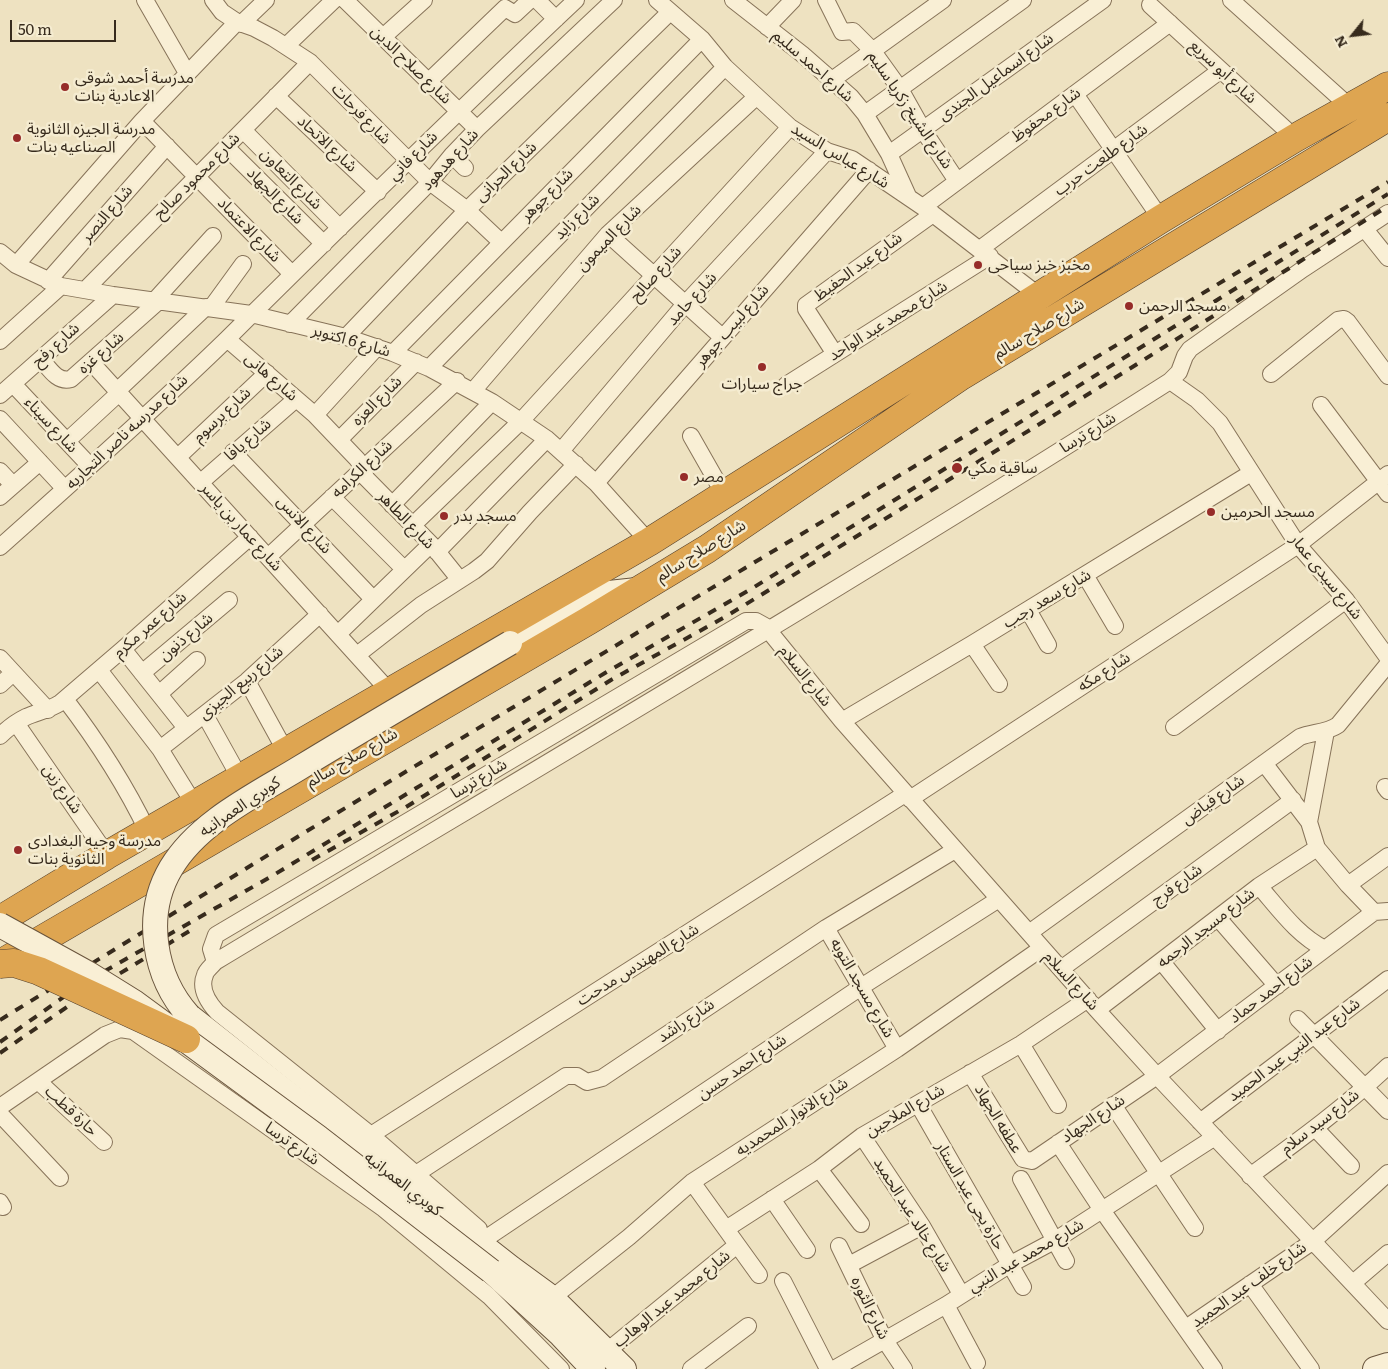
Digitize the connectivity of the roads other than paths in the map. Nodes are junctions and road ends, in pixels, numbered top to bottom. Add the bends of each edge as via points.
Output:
1 (145, 0) edge
2 (213, 0) edge
3 (266, 0) edge
4 (334, 0) edge
5 (346, 0) edge
6 (424, 0) edge
7 (530, 0) edge
8 (537, 0) edge
9 (576, 0) edge
10 (614, 0) edge
11 (657, 0) edge
12 (733, 0) edge
13 (826, 0) edge
14 (943, 0) edge
15 (1023, 0) edge
16 (1103, 0) edge
17 (1231, 0) edge
18 (788, 2) edge
19 (1150, 5) dead end
20 (670, 12) junction
21 (556, 19) junction
22 (239, 23) junction
23 (1170, 23) junction
24 (767, 26) junction
25 (383, 37) junction
26 (702, 39) junction
27 (286, 46) junction
28 (872, 50) junction
29 (310, 62) junction
30 (725, 67) junction
31 (1221, 70) junction
32 (187, 73) junction
33 (832, 80) junction
34 (429, 82) junction
35 (900, 89) junction
36 (1075, 94) junction
37 (1385, 95) edge
38 (276, 96) junction
39 (756, 96) junction
40 (1351, 108) junction
41 (459, 111) junction
42 (865, 114) junction
43 (1388, 117) edge
44 (142, 121) junction
45 (790, 127) junction
46 (477, 129) junction
47 (243, 130) junction
48 (923, 130) junction
49 (1295, 138) junction
50 (167, 146) junction
51 (226, 147) junction
52 (827, 151) junction
53 (1114, 151) junction
54 (889, 154) junction
55 (452, 155) junction
56 (407, 160) junction
57 (465, 168) dead end
58 (869, 170) junction
59 (196, 176) junction
60 (956, 181) junction
61 (430, 182) junction
62 (378, 192) junction
63 (908, 196) junction
64 (467, 210) junction
65 (928, 210) junction
66 (1388, 213) edge
67 (1161, 219) junction
68 (340, 228) junction
69 (1364, 228) junction
70 (608, 234) junction
71 (213, 236) dead end
72 (501, 242) junction
73 (324, 244) junction
74 (0, 252) edge
75 (985, 253) junction
76 (1388, 258) edge
77 (243, 264) dead end
78 (16, 265) junction
79 (292, 274) junction
80 (654, 277) junction
81 (54, 283) junction
82 (85, 290) junction
83 (113, 295) junction
84 (1038, 295) junction
85 (157, 300) junction
86 (686, 304) junction
87 (208, 308) junction
88 (251, 314) junction
89 (290, 324) junction
90 (346, 337) junction
91 (227, 338) junction
92 (722, 338) junction
93 (0, 341) edge
94 (377, 347) junction
95 (393, 353) junction
96 (835, 354) junction
97 (41, 359) junction
98 (91, 362) junction
99 (422, 365) junction
100 (267, 373) junction
101 (1270, 374) dead end
102 (1388, 376) edge
103 (457, 381) junction
104 (1170, 381) junction
105 (13, 384) junction
106 (786, 385) dead end
107 (929, 387) junction
108 (473, 391) junction
109 (118, 392) junction
110 (0, 395) edge
111 (296, 399) junction
112 (492, 402) junction
113 (1322, 405) dead end
114 (315, 415) junction
115 (0, 419) edge
116 (143, 419) junction
117 (521, 421) junction
118 (691, 436) dead end
119 (547, 439) junction
120 (339, 440) junction
121 (67, 442) junction
122 (561, 451) junction
123 (233, 452) junction
124 (178, 457) junction
125 (40, 462) junction
126 (576, 464) junction
127 (90, 466) junction
128 (363, 470) junction
129 (0, 471) edge
130 (1251, 473) junction
131 (201, 482) junction
132 (596, 483) junction
133 (1385, 484) edge
134 (13, 486) junction
135 (65, 488) junction
136 (724, 494) junction
137 (0, 497) edge
138 (332, 497) junction
139 (392, 505) junction
140 (689, 516) junction
141 (303, 524) junction
142 (413, 526) junction
143 (250, 537) junction
144 (649, 542) junction
145 (1298, 545) junction
146 (0, 547) edge
147 (434, 548) junction
148 (707, 549) junction
149 (268, 557) junction
150 (404, 569) junction
151 (1085, 575) junction
152 (460, 580) junction
153 (637, 590) junction
154 (373, 599) junction
155 (229, 600) dead end
156 (1346, 600) junction
157 (1028, 610) junction
158 (320, 614) junction
159 (1115, 626) dead end
160 (768, 630) junction
161 (338, 634) junction
162 (972, 644) junction
163 (1048, 645) dead end
164 (123, 649) junction
165 (357, 655) junction
166 (0, 658) edge
167 (1388, 658) edge
168 (197, 660) dead end
169 (1388, 664) edge
170 (99, 670) junction
171 (13, 673) junction
172 (142, 674) junction
173 (247, 681) junction
174 (999, 684) dead end
175 (0, 685) edge
176 (390, 692) junction
177 (159, 694) junction
178 (65, 699) junction
179 (48, 710) junction
180 (205, 715) junction
181 (842, 721) junction
182 (16, 723) junction
183 (1174, 727) dead end
184 (186, 728) junction
185 (1326, 731) junction
186 (0, 736) edge
187 (160, 749) junction
188 (286, 752) junction
189 (1264, 763) junction
190 (240, 778) junction
191 (908, 797) junction
192 (1293, 800) junction
193 (194, 804) junction
194 (1309, 822) junction
195 (147, 832) junction
196 (1317, 848) junction
197 (955, 850) junction
198 (107, 855) junction
199 (1388, 856) edge
200 (180, 858) junction
201 (151, 874) junction
202 (1348, 885) junction
203 (1259, 886) junction
204 (998, 899) junction
205 (1381, 912) edge
206 (2, 918) edge
207 (1218, 918) junction
208 (826, 928) junction
209 (1029, 933) junction
210 (1042, 948) junction
211 (1325, 949) junction
212 (215, 962) junction
213 (1162, 962) junction
214 (0, 964) edge
215 (1060, 968) junction
216 (1388, 979) edge
217 (1277, 986) junction
218 (861, 987) junction
219 (205, 995) junction
220 (1092, 1005) junction
221 (1298, 1019) dead end
222 (187, 1027) junction
223 (1218, 1031) junction
224 (1314, 1036) junction
225 (1021, 1044) junction
226 (156, 1048) junction
227 (897, 1049) junction
228 (1388, 1066) edge
229 (970, 1073) junction
230 (1157, 1076) junction
231 (38, 1081) junction
232 (1365, 1088) junction
233 (918, 1104) junction
234 (1114, 1105) junction
235 (1058, 1106) dead end
236 (0, 1107) edge
237 (1388, 1111) edge
238 (0, 1114) edge
239 (1200, 1122) junction
240 (1315, 1128) junction
241 (371, 1135) junction
242 (862, 1136) junction
243 (1215, 1137) junction
244 (104, 1142) dead end
245 (1058, 1143) junction
246 (1029, 1161) joint
247 (1351, 1166) dead end
248 (819, 1169) junction
249 (1388, 1173) edge
250 (416, 1174) junction
251 (1158, 1174) junction
252 (1250, 1176) junction
253 (60, 1178) dead end
254 (1021, 1179) dead end
255 (692, 1182) junction
256 (772, 1199) junction
257 (1102, 1210) junction
258 (861, 1224) dead end
259 (922, 1226) junction
260 (1194, 1228) dead end
261 (726, 1229) junction
262 (488, 1237) junction
263 (1054, 1241) junction
264 (1312, 1242) junction
265 (737, 1245) junction
266 (839, 1246) dead end
267 (807, 1250) dead end
268 (1388, 1253) edge
269 (1066, 1261) dead end
270 (849, 1265) junction
271 (1009, 1265) junction
272 (758, 1276) dead end
273 (783, 1281) dead end
274 (1353, 1283) junction
275 (1250, 1284) junction
276 (1023, 1287) dead end
277 (545, 1292) junction
278 (961, 1294) junction
279 (946, 1304) junction
280 (1388, 1321) edge
281 (748, 1326) dead end
282 (1186, 1328) junction
283 (884, 1339) junction
284 (599, 1360) edge
285 (977, 1363) dead end
286 (1388, 1365) edge
287 (561, 1369) edge
288 (624, 1369) edge
289 (691, 1369) edge
290 (828, 1369) edge
291 (834, 1369) edge
292 (904, 1369) edge
293 (1214, 1369) edge
294 (1311, 1369) edge
295 (1375, 1369) edge

1 - 32 street
2 - 22 street, شارع فرحات via 222,12
3 - 22 street
4 - 27 street
5 - 25 street, شارع صلاح الدين
6 - 25 street
7 - 34 street via 516,14 505,8
8 - 21 street
9 - 21 street, شارع فاني
10 - 46 street, شارع هدهود
11 - 20 street, شارع عباس السيد
12 - 24 street, شارع احمد سليم
13 - 28 street, شارع الشيخ زكريا سليم via 842,32 852,31
14 - 28 street
15 - 35 street
16 - 48 street, شارع اسماعيل الجندى
17 - 40 street
18 - 24 street
19 - 23 street, شارع أبو سريع
20 - 26 street, شارع عباس السيد
20 - 64 street, شارع الحرانى
21 - 41 street, شارع فاني
22 - 27 street, شارع فرحات
22 - 32 street
23 - 31 street, شارع أبو سريع
23 - 36 street, شارع محفوظ
24 - 33 street, شارع احمد سليم
25 - 34 street, شارع صلاح الدين
26 - 30 street, شارع عباس السيد
26 - 72 street, شارع جوهر
27 - 29 street, شارع فرحات
28 - 33 street
28 - 35 street, شارع الشيخ زكريا سليم
29 - 38 street, شارع محمود صالح
29 - 56 street, شارع فرحات
30 - 39 street, شارع عباس السيد
30 - 99 street, شارع زايد
31 - 49 street, شارع أبو سريع
31 - 53 street, شارع طلعت حرب
32 - 44 street
33 - 42 street, شارع احمد سليم via 852,97
34 - 41 street, شارع صلاح الدين
35 - 42 street
35 - 48 street, شارع الشيخ زكريا سليم
36 - 53 street
36 - 60 street, شارع محفوظ
37 - 40 highway, شارع صلاح سالم
38 - 47 street, شارع محمود صالح
38 - 62 street, شارع الاتحاد
39 - 45 street, شارع عباس السيد
39 - 70 street, شارع الميمون
40 - 49 highway, شارع صلاح سالم
41 - 46 street, شارع صلاح الدين
41 - 56 street, شارع فاني
42 - 54 street, شارع احمد سليم
43 - 107 highway, شارع صلاح سالم
44 - 50 street, شارع الاعتماد
44 - 78 street
45 - 52 street, شارع عباس السيد
45 - 80 street, شارع صالح
46 - 55 street, شارع هدهود
47 - 51 street, شارع محمود صالح
47 - 68 street, شارع التعاون
48 - 54 street, شارع اسماعيل الجندى
48 - 60 street, شارع الشيخ زكريا سليم
49 - 67 highway, شارع صلاح سالم
50 - 59 street, شارع الاعتماد
50 - 81 street, شارع النصر
51 - 59 street, شارع محمود صالح
51 - 73 street, شارع الجهاد
52 - 58 street, شارع عباس السيد via 852,159
52 - 86 street, شارع حامد
53 - 67 street
53 - 75 street, شارع طلعت حرب
54 - 63 street, شارع احمد سليم
55 - 57 street
55 - 61 street, شارع هدهود
56 - 61 street, شارع فرحات
56 - 62 street, شارع فاني
58 - 63 street, شارع عباس السيد
58 - 92 street, شارع لبيب جوهر
59 - 79 street, شارع الاعتماد
59 - 82 street, شارع محمود صالح
60 - 65 street, شارع محفوظ
61 - 64 street, شارع فرحات
61 - 89 street, شارع هدهود
62 - 68 street, شارع فاني
63 - 65 street, شارع عباس السيد
64 - 72 street, شارع فرحات
64 - 90 street, شارع الحرانى
65 - 75 street, شارع عباس السيد
65 - 96 street, شارع عبد الحفيظ via 806,305
66 - 69 street, شارع ترسا
67 - 84 highway, شارع صلاح سالم
68 - 73 street, شارع فاني
69 - 76 street
69 - 104 street, شارع ترسا via 1190,349 1179,372
70 - 80 street
70 - 108 street, شارع الميمون
71 - 85 street, شارع غزه
72 - 95 street, شارع جوهر
73 - 79 street, شارع فاني
74 - 78 street, شارع 6 اكتوبر
75 - 84 street, شارع عباس السيد
75 - 96 street, شارع محمد عبد الواحد
77 - 87 street
78 - 81 street, شارع 6 اكتوبر
79 - 88 street, شارع فاني
80 - 86 street
80 - 117 street, شارع صالح
81 - 82 street, شارع 6 اكتوبر
81 - 93 street, شارع النصر
82 - 83 street, شارع 6 اكتوبر
83 - 85 street, شارع 6 اكتوبر
83 - 97 street, شارع رفح
84 - 107 highway, شارع صلاح سالم
85 - 87 street, شارع 6 اكتوبر
85 - 98 street, شارع غزه
86 - 92 street
86 - 122 street, شارع حامد
87 - 88 street, شارع 6 اكتوبر
87 - 109 street
88 - 89 street, شارع 6 اكتوبر
88 - 91 street, شارع مدرسه ناصر التجاريه
89 - 90 street, شارع 6 اكتوبر
90 - 94 street, شارع 6 اكتوبر
91 - 100 street, شارع هانى
91 - 116 street, شارع مدرسه ناصر التجاريه
92 - 132 street, شارع لبيب جوهر
94 - 95 street, شارع 6 اكتوبر
94 - 114 street
95 - 99 street, شارع 6 اكتوبر
96 - 106 street, شارع محمد عبد الواحد
97 - 98 street, شارع غزه via 64,381
97 - 105 street, شارع رفح
98 - 109 street, شارع عمار بن ياسر
99 - 103 street, شارع 6 اكتوبر
99 - 120 street, شارع العزه
100 - 111 street, شارع هانى
100 - 124 street, شارع برسوم
101 - 102 street via 1344,319
103 - 108 street, شارع 6 اكتوبر
103 - 128 street, شارع الكرامه
104 - 130 street, شارع سيدى عمار via 1197,400 1220,423
104 - 160 street, شارع ترسا
105 - 110 street, شارع رفح
105 - 121 street, شارع سيناء
107 - 136 highway via 920,395 911,384 901,383
107 - 148 highway, شارع صلاح سالم
108 - 112 street, شارع 6 اكتوبر
109 - 116 street, شارع عمار بن ياسر
109 - 121 street
111 - 114 street, شارع هانى
111 - 123 street, شارع يافا
112 - 117 street, شارع 6 اكتوبر
112 - 139 street
113 - 133 street
114 - 120 street, شارع الطاهر
115 - 125 street
116 - 124 street, شارع عمار بن ياسر
116 - 127 street, شارع مدرسه ناصر التجاريه
117 - 119 street, شارع 6 اكتوبر
117 - 142 street, شارع صالح
118 - 136 street
119 - 122 street, شارع 6 اكتوبر
119 - 147 street
120 - 128 street, شارع الطاهر via 360,462
121 - 127 street, شارع سيناء
122 - 126 street, شارع 6 اكتوبر
123 - 131 street, شارع يافا
123 - 141 street, شارع الانس
124 - 131 street, شارع عمار بن ياسر
125 - 134 street
125 - 135 street
126 - 132 street, شارع 6 اكتوبر
126 - 152 street via 487,560
127 - 135 street, شارع مدرسه ناصر التجاريه
128 - 138 street, شارع الكرامه
128 - 139 street, شارع الطاهر via 366,478
129 - 134 street
130 - 145 street, شارع سيدى عمار
130 - 151 street, شارع سعد رجب
131 - 143 street, شارع عمار بن ياسر
132 - 144 street, شارع 6 اكتوبر
133 - 145 street, شارع مكه
134 - 137 street
135 - 146 street, شارع مدرسه ناصر التجاريه
136 - 140 highway
138 - 141 street, شارع الكرامه
138 - 150 street
139 - 142 street, شارع الطاهر
140 - 144 highway
140 - 148 highway via 708,514 718,525
141 - 149 street, شارع الكرامه
141 - 154 street, شارع الانس
142 - 147 street, شارع الطاهر
143 - 149 street, شارع عمار بن ياسر
143 - 164 street, شارع عمر مكرم
144 - 176 highway
145 - 156 street, شارع سيدى عمار
145 - 191 street, شارع مكه
147 - 150 street
147 - 152 street, شارع الطاهر
148 - 153 highway, شارع صلاح سالم
149 - 158 street, شارع عمار بن ياسر
150 - 154 street
151 - 157 street, شارع سعد رجب
151 - 159 street
152 - 165 street via 408,614
153 - 200 highway, شارع صلاح سالم
153 - 222 street, كوبري العمرانيه, bridge via 592,597 510,642 212,822 189,844 162,887 155,934 160,968
154 - 161 street
155 - 172 street, شارع ذنون
156 - 167 street, شارع سيدى عمار
156 - 183 street
157 - 162 street, شارع سعد رجب
157 - 163 street
158 - 161 street, شارع عمار بن ياسر
158 - 173 street, شارع ربيع الجيزى
160 - 181 street, شارع السلام
160 - 212 street, شارع ترسا
160 - 212 street, شارع ترسا via 756,621 746,621 216,935 211,948
161 - 165 street, شارع عمار بن ياسر
162 - 174 street
162 - 181 street, شارع سعد رجب
164 - 170 street, شارع عمر مكرم
164 - 172 street
165 - 176 street, شارع عمار بن ياسر
166 - 171 street
168 - 177 street
169 - 185 street, شارع فياض via 1338,725
170 - 178 street, شارع عمر مكرم
170 - 187 street
171 - 175 street
171 - 179 street
172 - 177 street
173 - 180 street, شارع ربيع الجيزى
173 - 188 street
176 - 188 highway
177 - 184 street
178 - 179 street, شارع عمر مكرم
178 - 195 street via 112,765
179 - 182 street, شارع عمر مكرم
180 - 184 street, شارع ربيع الجيزى
180 - 190 street
181 - 191 street, شارع السلام
182 - 186 street, شارع عمر مكرم
182 - 198 street, شارع زين
184 - 187 street, شارع ربيع الجيزى
185 - 189 street, شارع فياض via 1310,732 1300,737
185 - 194 street
187 - 193 street
188 - 190 highway
189 - 192 street
189 - 209 street, شارع فياض
190 - 193 highway
191 - 197 street, شارع السلام
191 - 241 street, شارع المهندس مدحت
192 - 194 street
192 - 215 street, شارع فرج
193 - 195 highway
194 - 196 street
195 - 198 highway
195 - 200 highway via 158,836 169,854
195 - 201 highway via 142,843 148,849 153,866
196 - 202 street
196 - 203 street, شارع مسجد الرحمه
197 - 204 street, شارع السلام
197 - 208 street, شارع راشد
198 - 206 highway
199 - 202 street
200 - 201 highway, شارع صلاح سالم
201 - 214 highway, شارع صلاح سالم
202 - 205 street
203 - 207 street, شارع مسجد الرحمه
203 - 211 street via 1301,932
204 - 209 street, شارع السلام
204 - 218 street, شارع احمد حسن
205 - 211 street, شارع احمد حماد
206 - 222 street, كوبري العمرانيه, bridge via 134,1002
207 - 213 street, شارع مسجد الرحمه
207 - 217 street
208 - 218 street, شارع مسجد التوبه
208 - 250 street, شارع راشد via 602,1078 587,1082 577,1076 566,1076
209 - 210 street, شارع السلام
210 - 215 street, شارع السلام
210 - 227 street, شارع الانوار المحمديه
211 - 217 street, شارع احمد حماد
212 - 219 street, شارع ترسا via 205,974
213 - 220 street, شارع مسجد الرحمه
213 - 223 street
214 - 222 highway, bridge via 14,963 39,971
215 - 220 street, شارع السلام
216 - 224 street, شارع عبد النبي عبد الحميد
217 - 223 street, شارع احمد حماد
218 - 227 street, شارع مسجد التوبه
218 - 262 street, شارع احمد حسن
219 - 226 street via 185,1009
219 - 241 street via 217,1012
220 - 225 street, شارع الملاحين
220 - 230 street, شارع السلام
221 - 224 street
222 - 277 street, كوبري العمرانيه
222 - 284 street, كوبري العمرانيه, bridge via 319,1138 491,1271 560,1335
223 - 230 street, شارع احمد حماد
224 - 232 street
224 - 239 street, شارع عبد النبي عبد الحميد
225 - 229 street, شارع الملاحين
225 - 235 street
226 - 231 street, شارع ترسا via 133,1031 120,1029 105,1035
226 - 287 street, شارع ترسا via 384,1209 489,1296
227 - 255 street, شارع الانوار المحمديه
228 - 232 street, شارع سيد سلام
229 - 233 street, شارع الملاحين
229 - 246 street, عطفه الجهاد via 1022,1159
230 - 234 street, شارع الجهاد
230 - 239 street, شارع السلام
231 - 236 street, شارع ترسا
231 - 244 street, حارة قطب
232 - 237 street
232 - 240 street, شارع سيد سلام
233 - 242 street, شارع الملاحين
233 - 271 street, حارة يحى عبد الستار
234 - 245 street, شارع الجهاد
234 - 251 street
238 - 253 street
239 - 243 street, شارع السلام
240 - 247 street
240 - 252 street, شارع سيد سلام
241 - 250 street
242 - 248 street, شارع الملاحين
242 - 259 street, شارع خالد عبد الحميد
243 - 251 street, شارع محمد عبد النبي
243 - 252 street, شارع السلام
245 - 246 street, شارع الجهاد
245 - 257 street
248 - 256 street, شارع الملاحين
248 - 258 street
249 - 264 street, شارع خلف عبد الحميد
250 - 262 street
251 - 257 street, شارع محمد عبد النبي
251 - 260 street
252 - 264 street, شارع السلام
254 - 263 street
255 - 261 street
255 - 277 street, شارع الانوار المحمديه via 629,1237
256 - 261 street, شارع الملاحين
256 - 267 street
257 - 263 street, شارع محمد عبد النبي
257 - 282 street
259 - 270 street
259 - 278 street, شارع خالد عبد الحميد
261 - 265 street
262 - 277 street
263 - 269 street
263 - 271 street, شارع محمد عبد النبي
264 - 274 street, شارع السلام
264 - 275 street, شارع خلف عبد الحميد
265 - 272 street
265 - 284 street, شارع محمد عبد الوهاب
266 - 270 street, شارع الثوره
268 - 274 street
270 - 283 street, شارع الثوره
271 - 276 street, حارة يحى عبد الستار
271 - 278 street, شارع محمد عبد النبي
273 - 290 street
274 - 280 street, شارع السلام
275 - 282 street, شارع خلف عبد الحميد
275 - 294 street
277 - 284 street
278 - 279 street, شارع محمد عبد النبي
279 - 283 street, شارع محمد عبد النبي
279 - 285 street
281 - 289 street
282 - 293 street
283 - 291 street, شارع محمد عبد النبي
283 - 292 street, شارع الثوره
284 - 288 street
286 - 295 street

